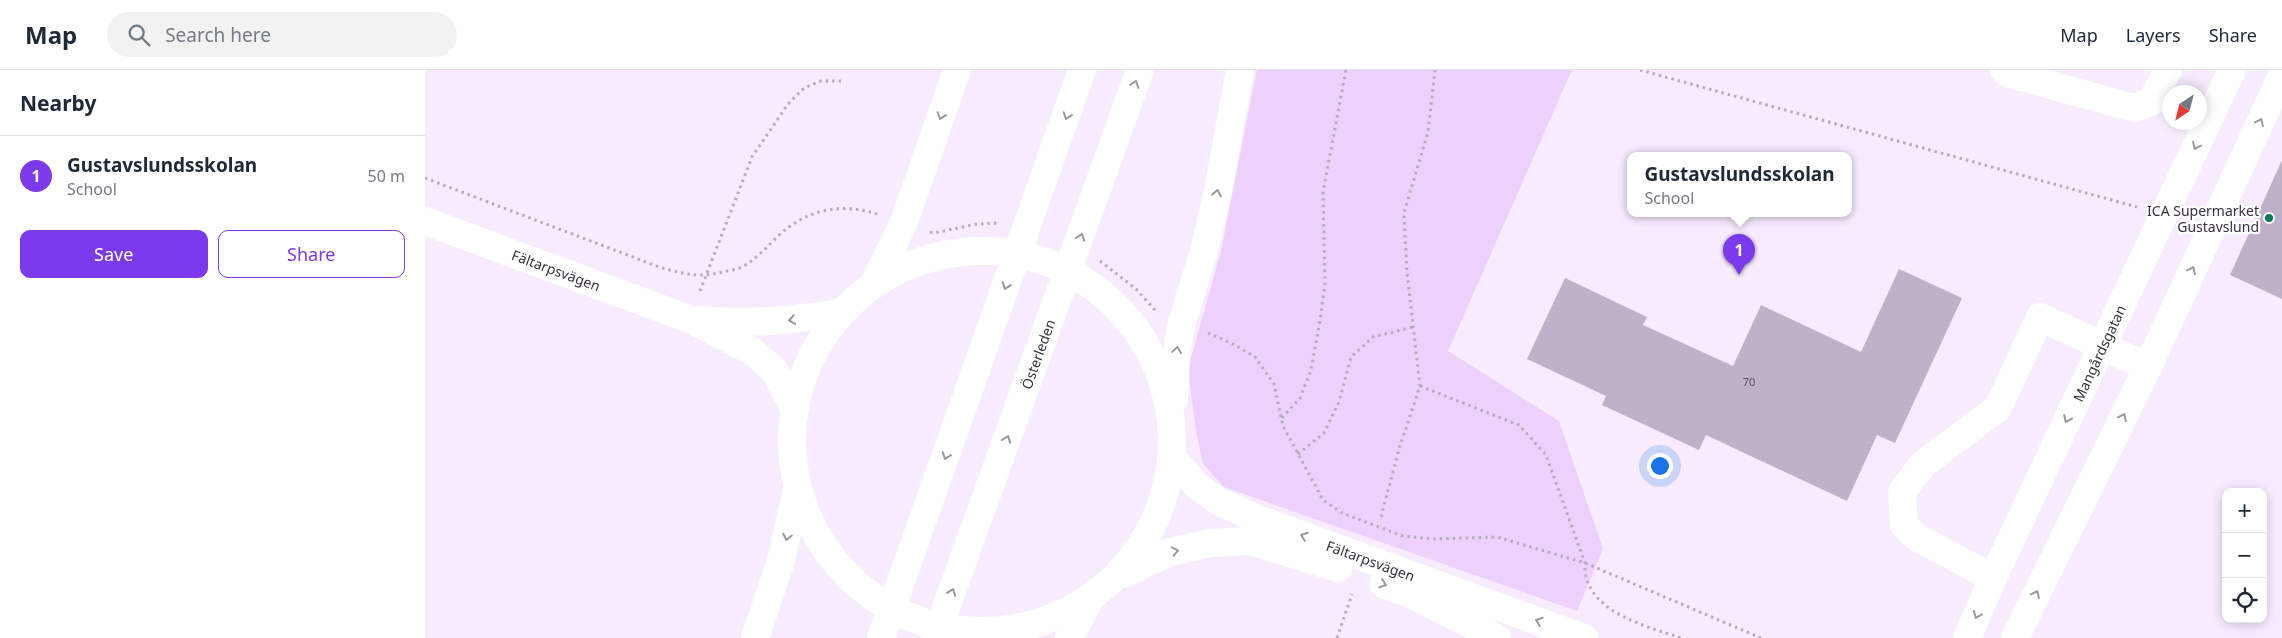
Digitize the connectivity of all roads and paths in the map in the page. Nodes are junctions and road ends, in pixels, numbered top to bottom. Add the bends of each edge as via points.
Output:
1 (957, 70) edge
2 (1082, 70) edge
3 (1140, 70) edge
4 (1240, 70) edge
5 (1346, 70) edge
6 (1435, 70) edge
7 (1640, 70) edge
8 (2004, 70) edge
9 (2168, 70) edge
10 (2232, 70) edge
11 (2282, 75) edge
12 (841, 81) dead end
13 (425, 178) edge
14 (2164, 214) junction
15 (425, 221) edge
16 (904, 222) junction
17 (976, 237) junction
18 (706, 276) junction
19 (875, 282) junction
20 (1110, 283) junction
21 (840, 313) junction
22 (689, 318) junction
23 (1181, 326) junction
24 (1413, 326) junction
25 (2102, 346) junction
26 (2148, 367) junction
27 (1420, 386) junction
28 (794, 408) junction
29 (1282, 418) junction
30 (1173, 446) junction
31 (1298, 454) junction
32 (797, 489) junction
33 (1381, 518) dead end
34 (1585, 563) junction
35 (1115, 578) junction
36 (1993, 578) junction
37 (1355, 586) dead end
38 (1093, 595) junction
39 (755, 638) edge
40 (881, 638) edge
41 (935, 638) edge
42 (1069, 638) edge
43 (1337, 638) edge
44 (1497, 638) edge
45 (1584, 638) edge
46 (1682, 638) edge
47 (1761, 638) edge
48 (1967, 638) edge
49 (2015, 638) edge

1 -> 16 main road
2 -> 40 main road
41 -> 3 main road, Österleden
23 -> 4 main road via 1205,245
5 - 29 path via 1323,192 1325,283 1311,370 1300,398
6 - 24 path via 1428,132 1403,213
7 - 14 path
8 - 9 main road via 2134,108 2151,102
10 -> 14 main road, Mangårdsgatan
26 -> 11 main road
12 - 18 path via 821,81 804,88 752,157
13 - 18 path via 659,267
14 - 25 main road, Mangårdsgatan
15 - 22 main road, Fältarpsvägen
16 - 17 path via 934,233
16 - 18 path via 855,208 818,212 790,227 741,268
16 - 19 main road
17 - 19 main road
17 - 20 main road via 1009,252
18 - 22 path
19 - 21 main road
20 - 23 path
20 - 30 main road via 1163,380
21 -> 22 main road, Fältarpsvägen via 783,322 719,322
21 - 28 main road via 819,342 803,374
22 - 28 main road, Fältarpsvägen via 752,351 774,370
23 - 29 path via 1212,334 1255,357 1274,384
30 -> 23 main road via 1176,358
24 - 27 path
24 - 31 path via 1373,337 1351,357 1339,402 1324,433
25 - 26 main road
25 -> 36 main road, Mangårdsgatan
25 - 36 main road via 2040,317 1997,408 1923,464 1902,492 1904,525 1916,537
49 -> 26 main road
27 - 33 path
27 - 34 path via 1519,424 1546,455
28 - 32 main road via 791,449
29 - 31 path
30 - 35 main road via 1163,502 1144,543
45 -> 30 main road, Fältarpsvägen via 1255,518 1220,502 1197,486
31 - 34 path via 1323,500 1351,516 1403,536 1432,539 1497,536
32 - 38 main road via 806,514 834,561 881,602 913,618 947,628 983,632 1016,628 1048,620
32 -> 39 main road via 781,561
34 - 46 path via 1584,575 1590,587 1611,610 1633,622
34 - 47 path
35 - 38 main road
35 -> 44 main road, Fältarpsvägen via 1167,553 1210,543 1250,541 1307,557 1411,594
36 -> 48 main road, Mangårdsgatan
37 - 43 path
38 - 42 main road

